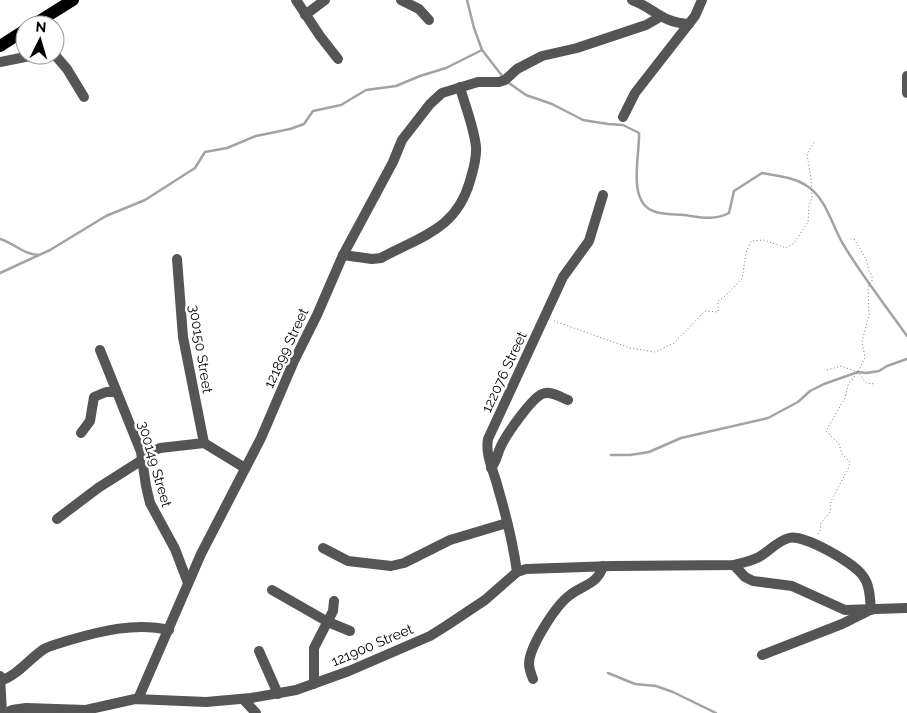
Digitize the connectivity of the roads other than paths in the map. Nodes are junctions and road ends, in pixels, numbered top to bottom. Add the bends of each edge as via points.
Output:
1 (73, 0) edge
2 (296, 0) edge
3 (325, 0) edge
4 (401, 0) edge
5 (632, 0) edge
6 (702, 0) edge
7 (50, 15) edge
8 (305, 15) junction
9 (660, 18) junction
10 (429, 20) dead end
11 (689, 24) junction
12 (15, 36) edge
13 (0, 46) edge
14 (15, 59) edge
15 (338, 59) dead end
16 (0, 62) edge
17 (64, 65) edge
18 (907, 76) edge
19 (460, 87) junction
20 (907, 93) edge
21 (84, 97) dead end
22 (622, 117) dead end
23 (603, 195) dead end
24 (343, 255) junction
25 (177, 259) dead end
26 (100, 350) dead end
27 (116, 392) junction
28 (568, 400) dead end
29 (81, 433) dead end
30 (204, 443) junction
31 (142, 460) junction
32 (245, 468) junction
33 (491, 468) junction
34 (57, 519) dead end
35 (507, 523) junction
36 (323, 548) dead end
37 (734, 565) junction
38 (603, 566) junction
39 (517, 572) junction
40 (188, 583) junction
41 (272, 590) dead end
42 (334, 601) dead end
43 (907, 608) edge
44 (872, 610) junction
45 (328, 622) junction
46 (169, 630) junction
47 (350, 631) dead end
48 (259, 651) dead end
49 (762, 655) dead end
50 (0, 676) edge
51 (533, 679) dead end
52 (0, 681) edge
53 (314, 684) junction
54 (278, 694) junction
55 (138, 699) junction
56 (243, 699) junction
57 (4, 713) edge
58 (256, 713) edge

1 - 7 main road
2 - 8 street
3 - 8 street
4 - 10 street via 419,9
5 - 9 street via 643,4
6 - 11 street
8 - 15 street
9 - 11 street
9 - 19 street, 121899 Street via 577,48 550,53 505,80
11 - 22 street via 635,93
12 - 13 main road
14 - 16 street
17 - 21 street
18 - 20 street
19 - 24 street, 121899 Street via 437,97 402,140
19 - 24 street via 475,140 476,156 467,194 453,217 429,234 381,258
23 - 33 street, 122076 Street via 589,241 563,277 490,434
24 - 32 street, 121899 Street
25 - 30 street, 300150 Street via 183,337
26 - 27 street, 300149 Street
27 - 29 street via 94,397 90,421
27 - 31 street, 300149 Street
28 - 33 street via 550,393 540,395 511,429
30 - 31 street via 160,448
30 - 32 street
31 - 34 street
31 - 40 street, 300149 Street via 150,503 175,549
32 - 40 street, 121899 Street
33 - 35 street, 122076 Street
35 - 36 street via 450,540 404,563 390,566 348,561
35 - 39 street, 122076 Street
37 - 38 street
37 - 44 street via 753,581 792,586 845,610
37 - 44 street via 753,560 773,545 795,537 854,566 864,577
38 - 39 street
38 - 51 street via 598,579 563,602 537,640 529,664
39 - 53 street, 121900 Street via 484,600 430,636
40 - 46 street, 121899 Street
41 - 45 street
42 - 45 street
43 - 44 street
44 - 49 street
45 - 47 street
45 - 53 street via 314,648
46 - 52 street via 125,628 86,635 47,647
46 - 55 street, 121899 Street
48 - 54 street
50 - 52 street
52 - 57 street
53 - 54 street, 121900 Street
54 - 56 street, 121900 Street
55 - 56 street, 121900 Street via 206,702
55 - 57 street, 121900 Street via 86,710 26,708
56 - 58 street

